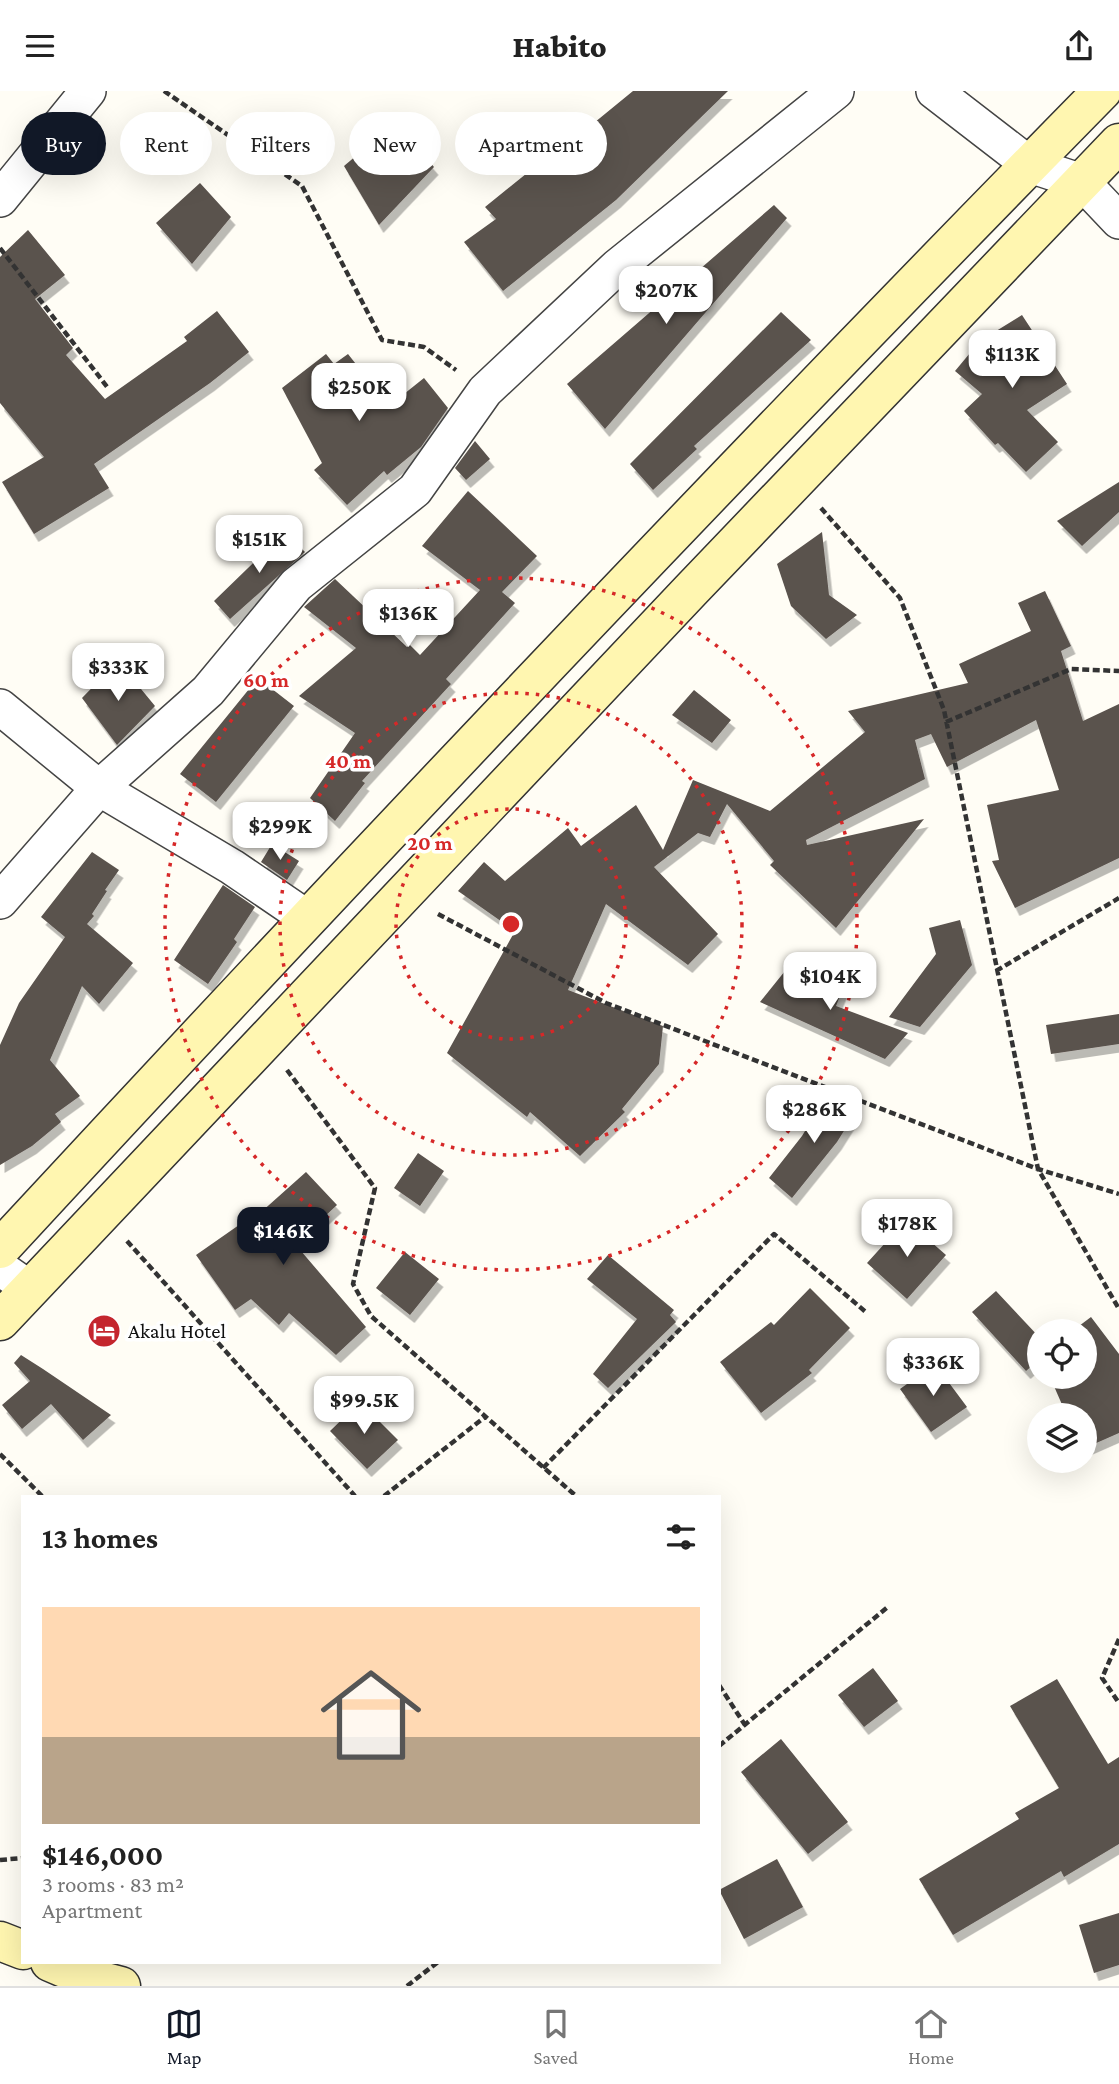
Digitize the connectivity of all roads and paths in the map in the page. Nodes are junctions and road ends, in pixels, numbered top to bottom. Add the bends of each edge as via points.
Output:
1 (88, 91) edge
2 (164, 91) edge
3 (836, 91) edge
4 (934, 91) edge
5 (1102, 91) edge
6 (1119, 143) edge
7 (1030, 165) junction
8 (1082, 182) junction
9 (0, 199) edge
10 (1119, 221) edge
11 (0, 248) edge
12 (108, 388) dead end
13 (485, 391) junction
14 (797, 480) junction
15 (1119, 671) edge
16 (0, 708) edge
17 (946, 722) junction
18 (99, 788) junction
19 (403, 896) junction
20 (1119, 898) edge
21 (0, 901) edge
22 (307, 918) junction
23 (996, 971) junction
24 (266, 1041) junction
25 (1038, 1169) junction
26 (1119, 1194) edge
27 (102, 1214) junction
28 (0, 1249) edge
29 (15, 1278) edge
30 (1119, 1310) edge
31 (867, 1313) dead end
32 (0, 1321) edge
33 (485, 1417) junction
34 (0, 1454) edge
35 (543, 1468) junction
36 (41, 1495) edge
37 (354, 1495) edge
38 (385, 1495) edge
39 (575, 1495) edge
40 (890, 1606) dead end
41 (1119, 1639) edge
42 (721, 1688) edge
43 (1119, 1703) edge
44 (745, 1725) junction
45 (721, 1744) edge
46 (21, 1858) edge
47 (0, 1860) edge
48 (0, 1941) edge
49 (21, 1949) edge
50 (55, 1964) edge
51 (435, 1964) edge
52 (121, 1986) edge
53 (407, 1986) edge

1 - 9 street
2 - 13 path via 302,186 382,339 424,347
3 - 13 street via 617,267
4 - 7 street
5 - 7 street
6 - 8 street
7 - 8 street
7 - 22 street
8 - 10 street
8 - 14 street
11 - 12 path
13 - 18 street via 415,489 296,585 208,691
14 - 17 path via 900,598
14 - 19 street
15 - 17 path via 1071,669
16 - 18 street
17 - 23 path
18 - 21 street
18 - 22 street
19 - 24 street
19 - 25 path via 607,1003
20 - 23 path
22 - 28 street
23 - 25 path
24 - 27 street
24 - 33 path via 375,1188 353,1284 371,1316
25 - 26 path
25 - 30 path
27 - 29 street
27 - 37 path
29 - 32 street
31 - 35 path via 774,1234
33 - 35 path
33 - 38 path
34 - 36 path
35 - 39 path
40 - 44 path
41 - 43 path via 1102,1678
42 - 44 path
44 - 45 path
46 - 47 path
48 - 49 street
50 - 52 street
51 - 53 path

